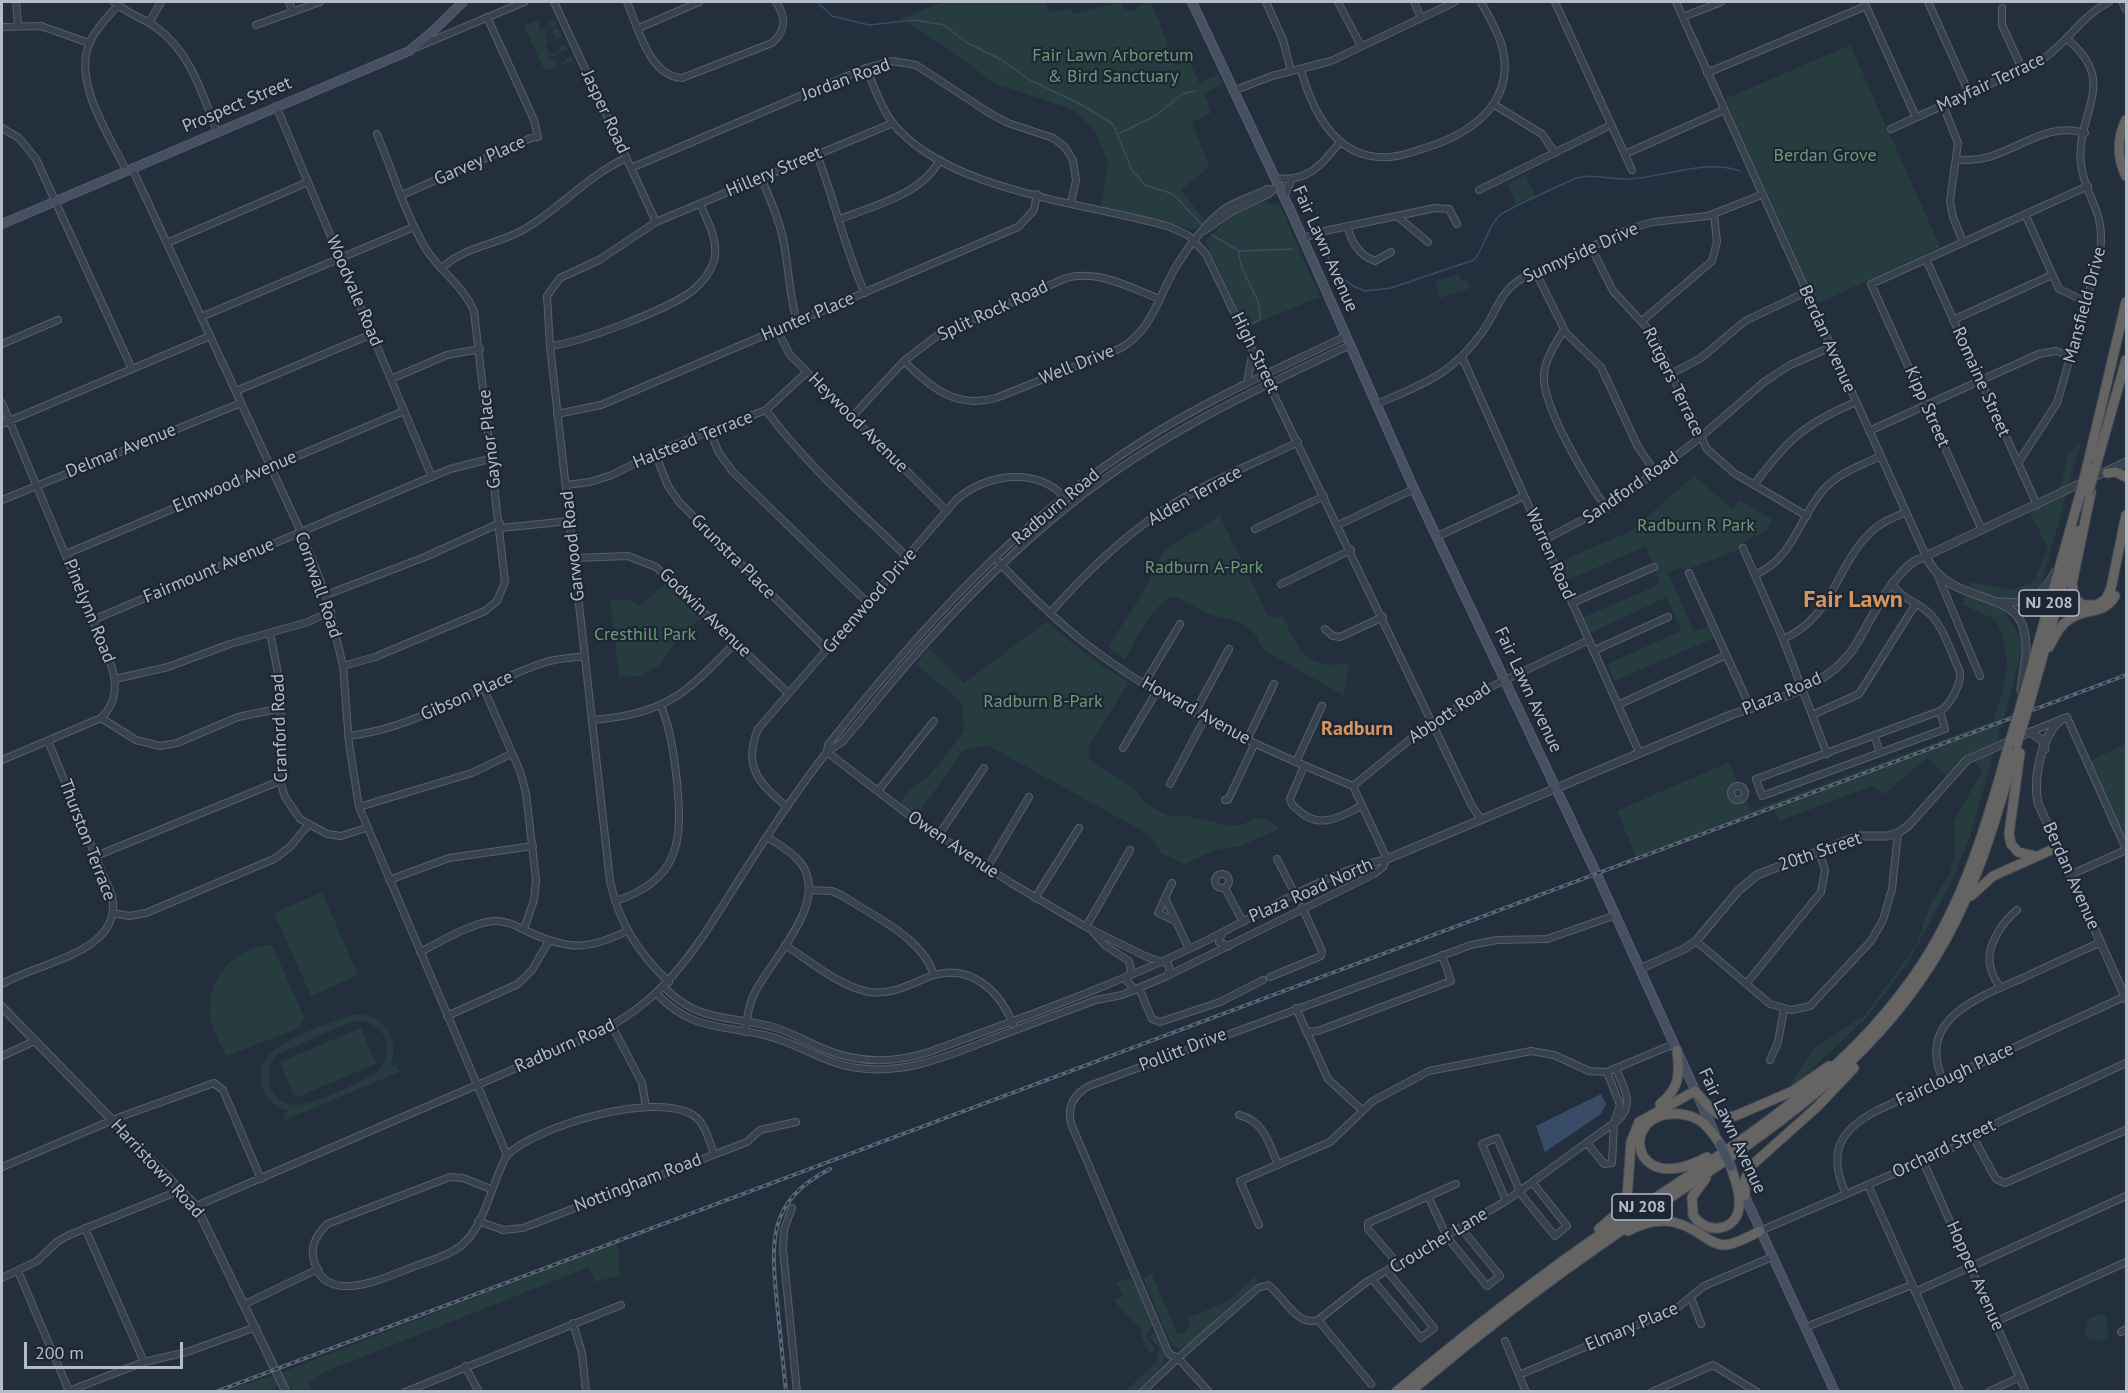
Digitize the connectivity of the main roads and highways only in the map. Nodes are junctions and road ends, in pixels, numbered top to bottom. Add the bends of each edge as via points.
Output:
1 (463, 2) edge
2 (1191, 2) edge
3 (2127, 120) edge
4 (2127, 137) edge
5 (2127, 159) edge
6 (2127, 176) edge
7 (2, 224) edge
8 (2127, 302) edge
9 (2127, 323) edge
10 (2127, 360) edge
11 (2087, 467) junction
12 (2106, 472) road end
13 (2127, 477) edge
14 (2086, 494) junction
15 (2127, 515) edge
16 (2127, 543) edge
17 (2042, 660) junction
18 (2024, 706) junction
19 (2016, 745) junction
20 (2058, 847) road end
21 (2043, 854) junction
22 (1950, 932) junction
23 (1882, 1025) junction
24 (1675, 1047) junction
25 (1695, 1091) junction
26 (1644, 1117) junction
27 (1751, 1138) junction
28 (1720, 1144) junction
29 (1731, 1167) junction
30 (1745, 1196) junction
31 (1760, 1231) junction
32 (1581, 1258) junction
33 (1536, 1281) junction
34 (1396, 1392) edge
35 (1410, 1392) edge
36 (1835, 1392) edge

1 - 7 main road, Prospect Street via 409,51
2 - 24 main road, Fair Lawn Avenue
3 - 6 highway via 2120,145 2120,161
4 - 5 highway
8 - 11 highway
9 - 11 highway, NJ 208
10 - 14 highway, NJ 208, bridge
11 - 14 highway, NJ 208, bridge
12 - 13 highway
14 - 15 highway via 2072,589 2083,606 2097,605 2109,594
14 - 17 highway, NJ 208
14 - 18 highway, NJ 208 via 2060,563
16 - 17 highway via 2117,590 2110,603 2100,611 2070,618
17 - 18 highway, NJ 208
18 - 19 highway, NJ 208, bridge
18 - 19 highway, NJ 208, bridge via 2026,732
19 - 21 highway via 2009,839 2022,855
19 - 22 highway, NJ 208 via 1982,861
19 - 23 highway, NJ 208 via 1953,910
20 - 21 highway
21 - 22 highway via 1982,883
22 - 23 highway, NJ 208 via 1920,981
23 - 25 highway via 1803,1085 1735,1116 1716,1114
23 - 27 highway, NJ 208
23 - 30 highway via 1834,1090 1751,1166 1745,1180
24 - 25 main road, Fair Lawn Avenue
24 - 26 highway via 1680,1074 1676,1088
25 - 26 highway
25 - 28 main road, Fair Lawn Avenue
26 - 33 highway via 1632,1135 1630,1185 1624,1205
27 - 28 highway via 1677,1168 1649,1162 1639,1143 1650,1123 1675,1113 1702,1122
27 - 29 highway via 1695,1191 1691,1209 1696,1221 1706,1227 1722,1228 1738,1212 1738,1190
27 - 32 highway, NJ 208
27 - 33 highway, NJ 208
28 - 29 main road, Fair Lawn Avenue, bridge
29 - 30 main road, Fair Lawn Avenue
30 - 31 main road, Fair Lawn Avenue
31 - 32 highway via 1721,1245 1678,1222 1655,1221 1633,1228
31 - 36 main road, Fair Lawn Avenue
32 - 35 highway, NJ 208
33 - 34 highway, NJ 208

